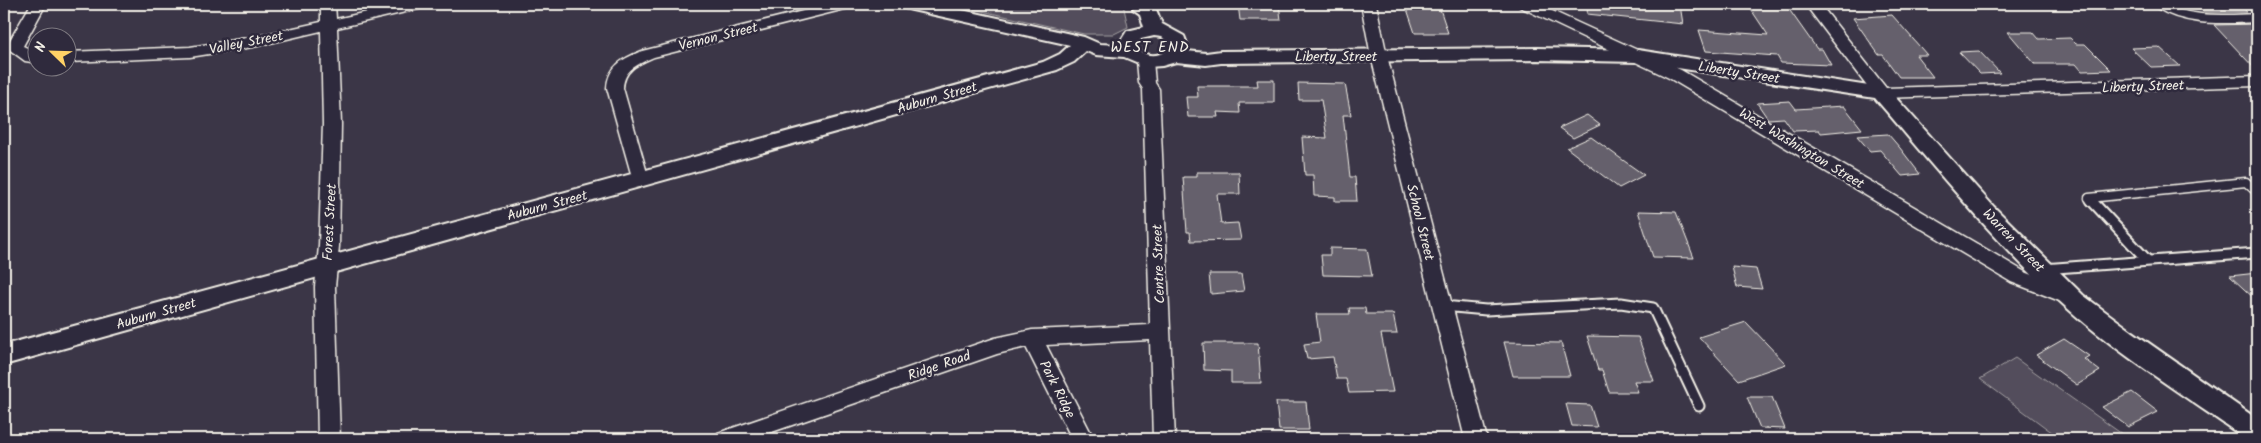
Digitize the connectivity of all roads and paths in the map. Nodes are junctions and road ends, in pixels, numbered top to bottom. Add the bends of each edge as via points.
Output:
1 (38, 4) edge
2 (328, 4) edge
3 (422, 4) edge
4 (848, 4) edge
5 (912, 4) edge
6 (1368, 4) edge
7 (1525, 4) edge
8 (1812, 4) edge
9 (2158, 4) edge
10 (1142, 6) edge
11 (2257, 18) edge
12 (329, 25) junction
13 (1084, 43) junction
14 (1151, 49) junction
15 (28, 55) edge
16 (1379, 56) junction
17 (1638, 56) junction
18 (78, 57) edge
19 (2257, 82) edge
20 (1880, 94) junction
21 (640, 180) junction
22 (2257, 192) edge
23 (2257, 253) edge
24 (2147, 260) junction
25 (327, 265) junction
26 (2041, 269) junction
27 (2075, 301) junction
28 (1442, 306) junction
29 (1160, 332) junction
30 (1032, 338) junction
31 (4, 356) edge
32 (1699, 406) dead end
33 (768, 432) edge
34 (2257, 433) edge
35 (329, 439) edge
36 (726, 439) edge
37 (1084, 439) edge
38 (1164, 439) edge
39 (1476, 439) edge

1 - 15 street via 14,47
2 - 12 street, Forest Street
3 - 12 street, Valley Street
4 - 21 street, Vernon Street via 648,54 620,68 614,79 615,88
5 - 13 street, Liberty Street
6 - 16 street, School Street
7 - 17 street, West Washington Street
8 - 20 street, Warren Street
9 - 11 lane via 2166,11 2213,19
10 - 14 street, Centre Street via 1138,13
10 - 14 street, Centre Street via 1148,11 1154,27 1173,36
12 - 18 street, Valley Street via 190,52
12 - 25 street, Forest Street via 332,124
13 - 14 street, Liberty Street via 1096,49
13 - 21 street, Auburn Street via 1067,58 1050,66
14 - 16 street, Liberty Street via 1206,59
14 - 29 street, Centre Street via 1158,82 1151,89
16 - 17 street, Liberty Street
16 - 28 street, School Street
17 - 20 street, Liberty Street
17 - 27 street, West Washington Street via 1775,132 2018,277
19 - 20 street, Liberty Street
20 - 26 street, Warren Street
21 - 25 street, Auburn Street
22 - 24 lane via 2246,182 2088,198
23 - 24 lane
24 - 26 lane
25 - 31 street, Auburn Street
25 - 35 street, Forest Street
26 - 27 street, Warren Street
27 - 34 street, Warren Street
28 - 32 lane via 1486,310 1622,304 1653,308
28 - 39 street, School Street
29 - 30 street, Ridge Road
29 - 38 street, Centre Street
30 - 33 street, Ridge Road via 995,346
30 - 37 street, Park Ridge
33 - 36 street, Ridge Road

